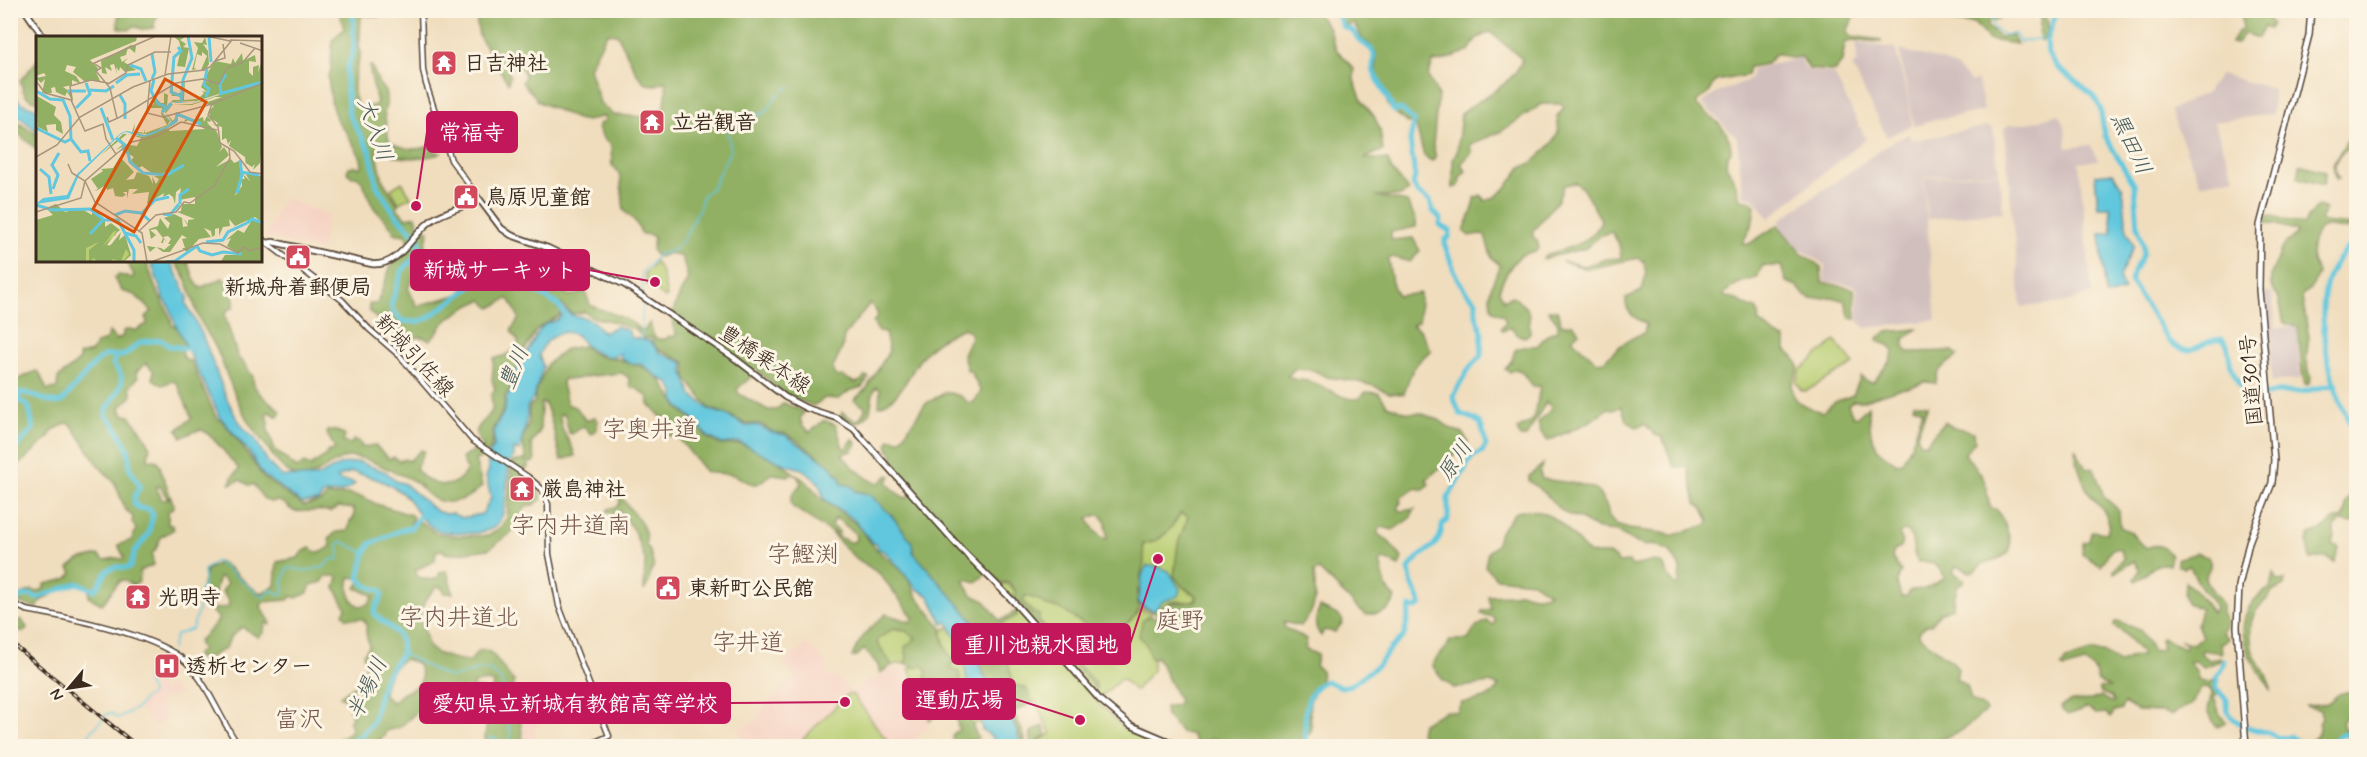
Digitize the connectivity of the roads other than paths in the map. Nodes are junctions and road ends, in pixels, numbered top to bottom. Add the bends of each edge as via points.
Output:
1 (25, 10) edge
2 (421, 10) edge
3 (2311, 10) edge
4 (43, 36) edge
5 (480, 200) junction
6 (262, 239) edge
7 (267, 243) junction
8 (13, 604) edge
9 (239, 747) edge
10 (586, 747) edge
11 (1180, 747) edge
12 (2246, 747) edge

1 - 4 main road
2 - 5 main road via 426,84 451,160
3 - 12 highway, 国道301号 via 2307,43 2259,225 2259,290 2274,460 2272,483 2247,549 2238,605
5 - 7 main road via 444,214 423,228 392,260 376,264
5 - 11 main road, 豊橋乗本線 via 501,228 512,235 625,285 785,397 854,429 1107,706 1130,725
6 - 7 main road
7 - 10 main road, 新城引佐線 via 342,300 400,356 480,447 542,489 559,606 609,736
8 - 9 main road via 137,636 173,652 194,671

